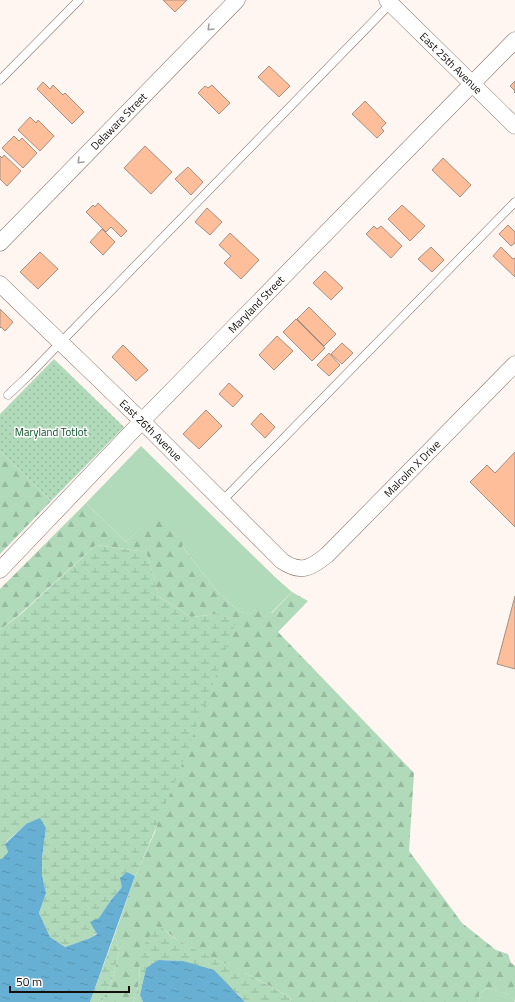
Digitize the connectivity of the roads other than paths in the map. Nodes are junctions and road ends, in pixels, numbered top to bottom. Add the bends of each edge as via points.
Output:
1 (79, 0) edge
2 (237, 0) edge
3 (390, 1) edge
4 (515, 40) edge
5 (0, 80) edge
6 (472, 84) junction
7 (515, 126) edge
8 (515, 202) edge
9 (0, 243) edge
10 (0, 284) edge
11 (60, 342) junction
12 (515, 364) edge
13 (8, 395) dead end
14 (142, 421) junction
15 (222, 501) junction
16 (305, 568) joint
17 (0, 570) edge

1 - 5 lane
2 -> 9 street, Delaware Street
3 - 6 street, East 25th Avenue
3 - 11 lane
4 - 6 street, Maryland Street
6 - 7 street, East 25th Avenue
6 - 14 street, Maryland Street
8 - 15 lane
10 - 11 street, East 26th Avenue
11 - 13 lane
11 - 14 street, East 26th Avenue
12 - 16 street, Malcolm X Drive via 327,555 313,566
14 - 15 street, East 26th Avenue
14 - 17 street, Maryland Street
15 - 16 street, East 26th Avenue via 282,561 297,569

